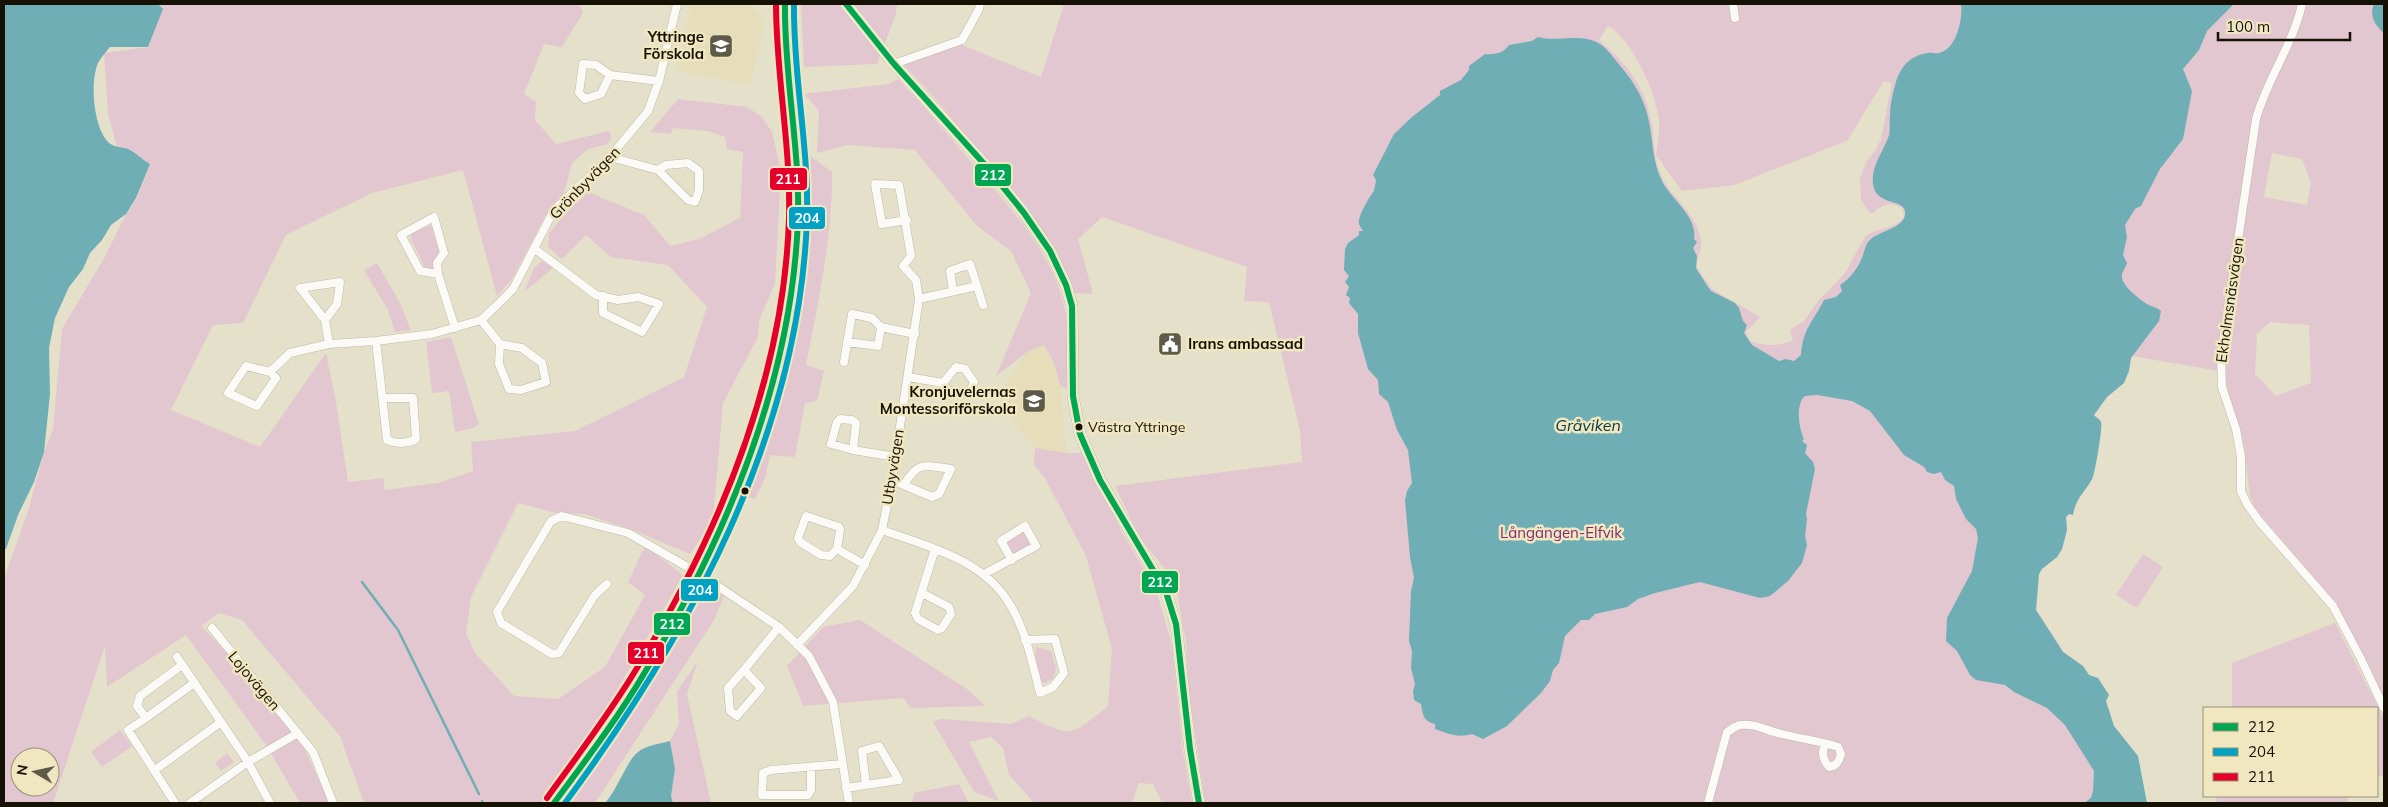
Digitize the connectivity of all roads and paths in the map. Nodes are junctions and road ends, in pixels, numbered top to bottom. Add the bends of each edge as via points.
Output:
1 (676, 4) edge
2 (785, 4) edge
3 (846, 4) edge
4 (980, 4) edge
5 (1733, 4) edge
6 (2302, 4) edge
7 (1735, 18) dead end
8 (894, 64) junction
9 (610, 75) junction
10 (659, 81) junction
11 (610, 157) junction
12 (658, 170) junction
13 (906, 220) junction
14 (535, 249) junction
15 (438, 274) junction
16 (977, 286) junction
17 (953, 290) junction
18 (602, 296) junction
19 (919, 299) junction
20 (983, 305) dead end
21 (325, 320) junction
22 (481, 320) junction
23 (881, 327) junction
24 (455, 328) junction
25 (915, 334) junction
26 (376, 341) junction
27 (847, 342) junction
28 (329, 344) junction
29 (500, 344) junction
30 (844, 362) dead end
31 (270, 372) junction
32 (908, 377) junction
33 (943, 383) dead end
34 (383, 398) junction
35 (853, 450) junction
36 (896, 456) junction
37 (892, 480) junction
38 (904, 485) junction
39 (882, 530) junction
40 (837, 549) junction
41 (936, 549) junction
42 (1012, 560) junction
43 (865, 565) junction
44 (698, 573) junction
45 (984, 574) junction
46 (607, 584) dead end
47 (922, 593) junction
48 (779, 627) junction
49 (212, 628) dead end
50 (1025, 640) junction
51 (797, 645) junction
52 (176, 657) dead end
53 (182, 665) junction
54 (744, 670) junction
55 (194, 683) junction
56 (2384, 708) edge
57 (146, 718) junction
58 (221, 722) junction
59 (298, 733) junction
60 (1825, 745) dead end
61 (248, 762) junction
62 (842, 764) junction
63 (811, 768) junction
64 (155, 770) junction
65 (866, 785) junction
66 (846, 788) junction
67 (175, 803) edge
68 (190, 803) edge
69 (270, 803) edge
70 (333, 803) edge
71 (554, 803) edge
72 (849, 803) edge
73 (1199, 803) edge
74 (1708, 803) edge

1 - 10 street, Grönbyvägen
2 - 44 street via 799,176 797,237 788,308 775,371 755,437
3 - 8 street
4 - 8 street via 962,40
5 - 7 street
6 - 56 street, Ekholmsnäsvägen via 2298,24 2261,101 2256,119 2221,355 2222,387 2236,429 2246,504 2333,606
8 - 73 street via 1024,213 1050,251 1066,285 1072,306 1073,396 1078,424 1100,480 1166,592 1176,624
9 - 9 street via 602,94 585,99 579,93 584,64 596,65
9 - 10 street
10 - 11 street, Grönbyvägen via 648,111
11 - 12 street
11 - 14 street, Grönbyvägen via 554,210
12 - 12 street via 688,200 695,202 698,171 688,163 666,164
13 - 13 street via 898,185 875,184 882,224
13 - 19 street, Utbyvägen via 911,256 903,266 916,280
14 - 18 street via 596,295
14 - 22 street, Grönbyvägen via 513,289
15 - 15 street via 437,263 444,253 434,217 401,235 420,271
15 - 24 street
16 - 17 street
16 - 17 street via 970,264 950,271
16 - 20 street
17 - 19 street
18 - 18 street via 603,313 642,332 659,304 638,297 618,300
19 - 25 street, Utbyvägen
21 - 21 street via 337,304 340,282 300,288
21 - 28 street
22 - 24 street, Grönbyvägen
22 - 29 street
23 - 25 street
23 - 27 street via 878,346
23 - 27 street via 872,318 852,314
24 - 26 street, Grönbyvägen
25 - 32 street, Utbyvägen
26 - 28 street, Grönbyvägen
26 - 34 street
27 - 30 street
28 - 31 street, Grönbyvägen via 290,353
29 - 29 street via 499,364 509,389 521,390 546,382 542,363 522,348
31 - 31 street via 246,366 228,393 258,406 276,378
32 - 33 street
32 - 36 street, Utbyvägen
34 - 34 street via 387,440 411,442 416,439 413,398
35 - 35 street via 831,444 840,419 856,423
35 - 36 street
36 - 37 street, Utbyvägen
37 - 38 street
37 - 39 street, Utbyvägen
38 - 38 street via 934,496 939,494 951,469 920,466 912,471
39 - 41 street
39 - 43 street, Utbyvägen
40 - 40 street via 830,556 824,556 800,542 798,538 806,516 839,527
40 - 43 street
41 - 45 street
41 - 47 street
42 - 42 street via 1036,546 1025,526 1001,541
42 - 45 street
43 - 51 street, Utbyvägen via 852,586
44 - 46 street via 628,534 562,516 551,521 497,612 501,623 552,654 559,653 594,594
44 - 48 street
44 - 71 street via 637,686
45 - 50 street via 1009,603
47 - 47 street via 915,613 938,630 951,614 949,607
48 - 51 street
48 - 54 street
49 - 59 street, Lojovägen
50 - 50 street via 1028,649 1040,693 1053,687 1064,673 1055,639
51 - 62 street via 809,656 833,702
52 - 53 street
53 - 55 street
53 - 57 street via 140,696 137,706
54 - 54 street via 728,688 730,711 737,716 761,688
55 - 57 street
55 - 58 street
57 - 64 street via 128,730
58 - 61 street
58 - 64 street
59 - 61 street
59 - 70 street, Lojovägen via 313,752
60 - 74 street via 1754,725 1738,725 1726,732
61 - 68 street
61 - 69 street
62 - 63 street
62 - 66 street
63 - 63 street via 764,773 762,795 808,795
64 - 67 street
65 - 65 street via 899,780 879,746 862,751
65 - 66 street
66 - 72 street

